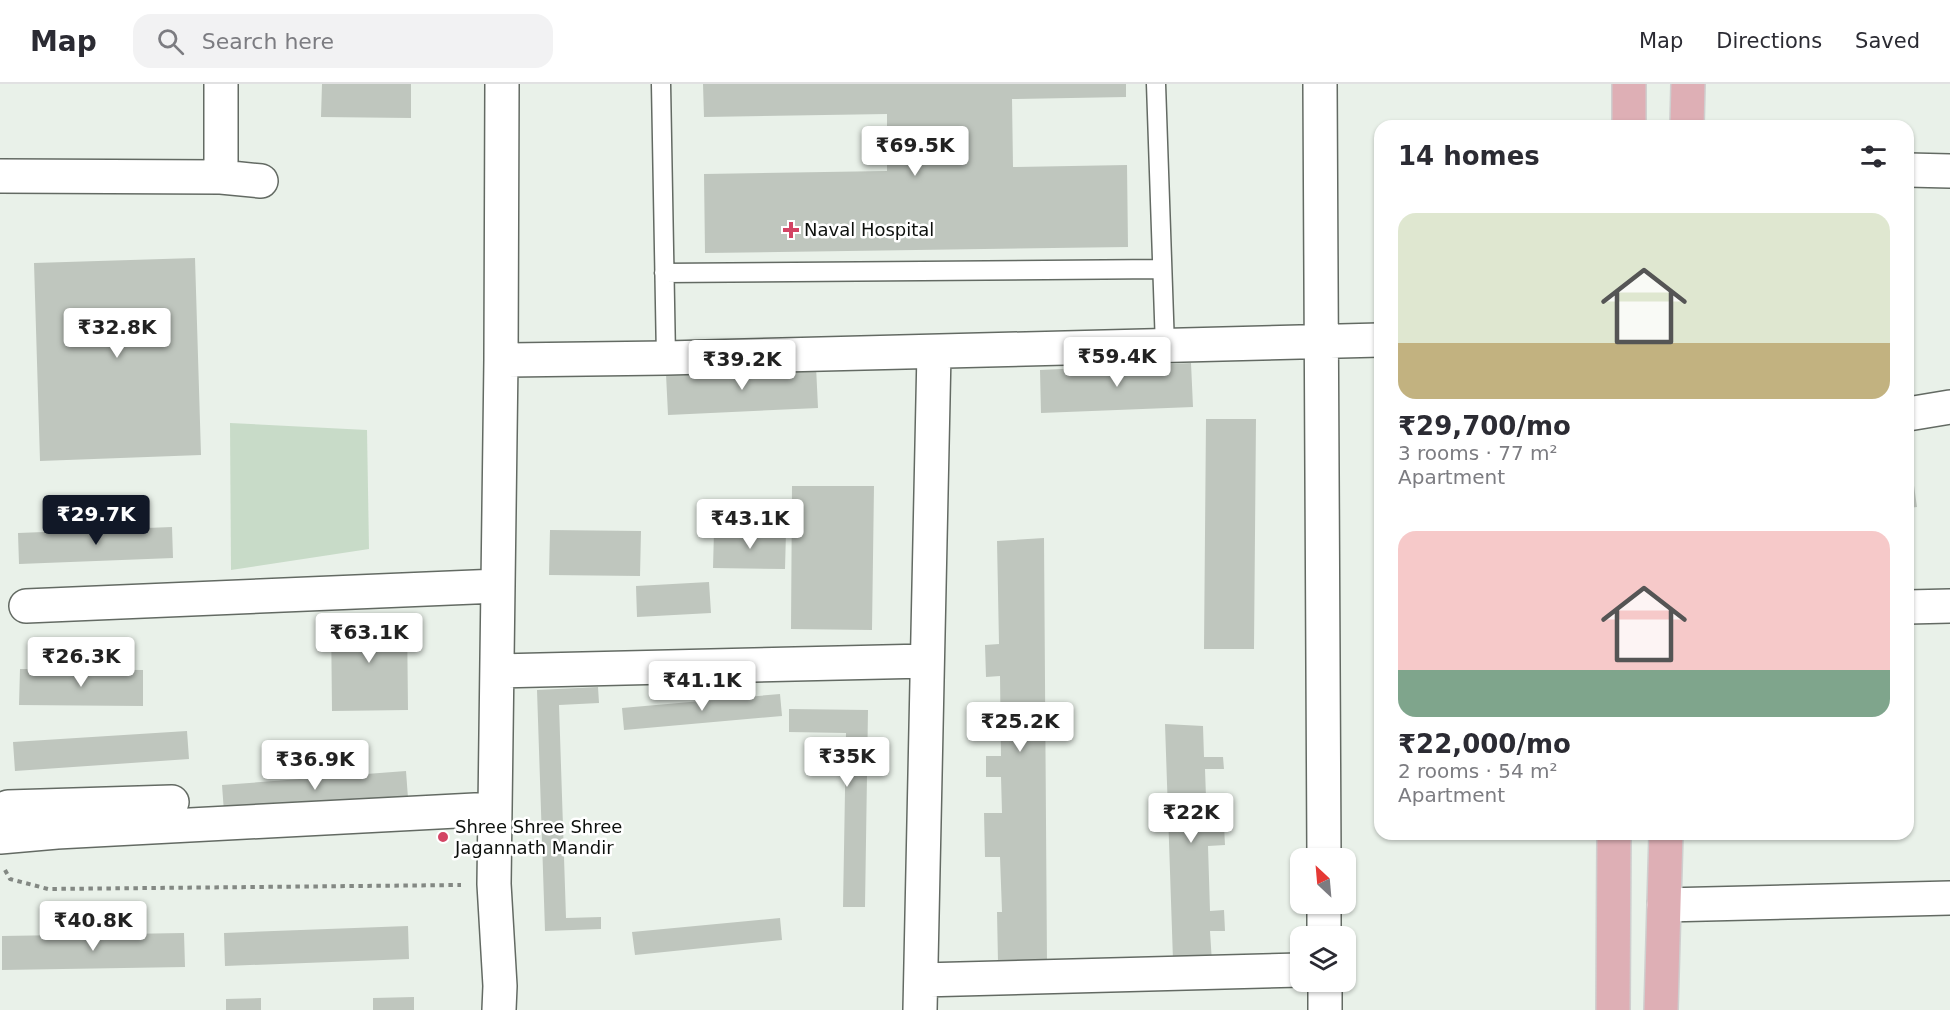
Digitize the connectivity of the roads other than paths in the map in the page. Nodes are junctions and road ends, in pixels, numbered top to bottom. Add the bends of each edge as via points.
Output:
1 (221, 84) edge
2 (502, 84) edge
3 (661, 84) edge
4 (1156, 84) edge
5 (1320, 84) edge
6 (1629, 84) edge
7 (1688, 84) edge
8 (1629, 120) edge
9 (1687, 120) edge
10 (1914, 170) edge
11 (1950, 171) edge
12 (0, 176) edge
13 (221, 177) junction
14 (261, 181) dead end
15 (1162, 269) junction
16 (664, 273) junction
17 (1374, 340) edge
18 (1321, 343) junction
19 (1164, 347) junction
20 (934, 352) junction
21 (666, 358) junction
22 (501, 360) junction
23 (1950, 407) edge
24 (1914, 413) edge
25 (498, 586) junction
26 (26, 606) dead end
27 (1950, 606) edge
28 (1914, 607) edge
29 (927, 661) junction
30 (496, 671) junction
31 (172, 802) dead end
32 (494, 809) junction
33 (139, 816) junction
34 (3, 827) edge
35 (1614, 840) edge
36 (1666, 840) edge
37 (1324, 848) edge
38 (1950, 898) edge
39 (1664, 905) junction
40 (1290, 971) edge
41 (1324, 992) edge
42 (920, 995) edge
43 (499, 1010) edge
44 (1325, 1010) edge
45 (1612, 1010) edge
46 (1661, 1010) edge

1 - 13 street
2 - 22 street
3 - 16 lane
4 - 15 lane
5 - 18 street
6 - 8 main road
7 - 9 main road
10 - 11 street
12 - 13 street
13 - 14 street
15 - 16 lane
15 - 19 lane
16 - 21 lane
17 - 18 street
18 - 19 street
18 - 37 street
19 - 20 street
20 - 21 street
20 - 29 street
21 - 22 street
22 - 25 street
23 - 24 street
25 - 26 street
25 - 30 street
27 - 28 street
29 - 30 street
29 - 42 street
30 - 32 street
31 - 33 street
32 - 33 street
32 - 43 street
33 - 34 street via 56,819
35 - 45 main road
36 - 39 main road
38 - 39 street
39 - 46 main road
40 - 42 street
41 - 44 street

